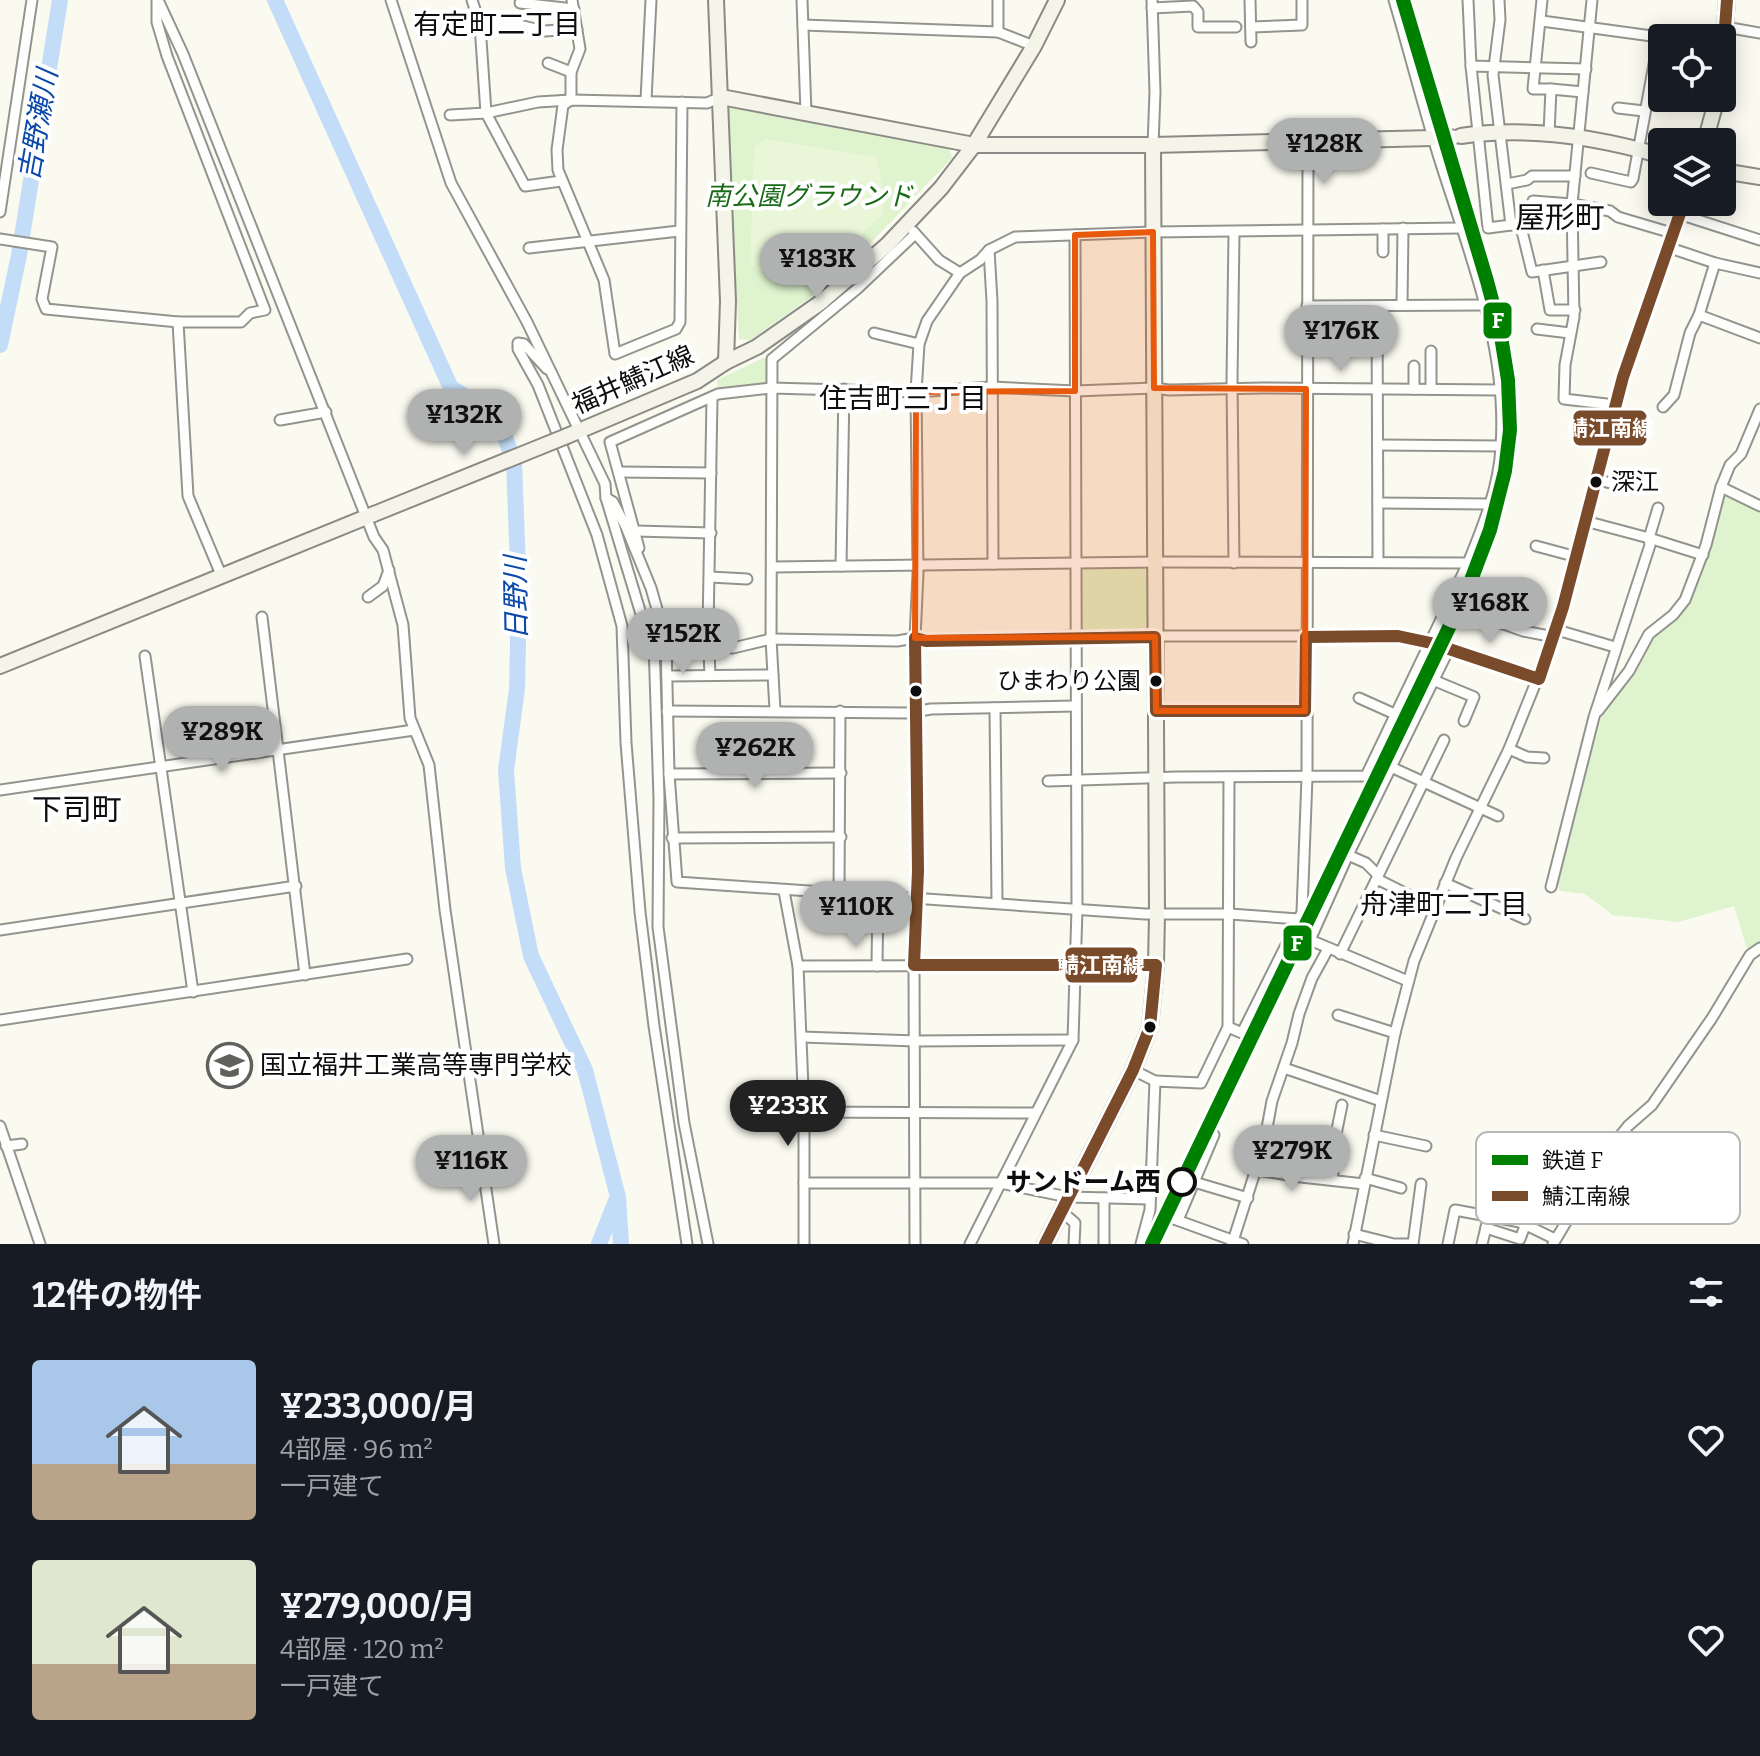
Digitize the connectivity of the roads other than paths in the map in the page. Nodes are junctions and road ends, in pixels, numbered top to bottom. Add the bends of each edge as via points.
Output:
1 (32, 0) edge
2 (158, 0) edge
3 (391, 0) edge
4 (472, 0) edge
5 (651, 0) edge
6 (716, 0) edge
7 (802, 0) edge
8 (998, 0) edge
9 (1057, 0) edge
10 (1250, 0) edge
11 (1302, 0) edge
12 (1394, 0) edge
13 (1468, 0) edge
14 (1499, 0) edge
15 (1542, 0) edge
16 (1592, 0) edge
17 (1727, 0) edge
18 (520, 3) dead end
19 (573, 4) edge
20 (1152, 4) edge
21 (1542, 21) junction
22 (1725, 24) edge
23 (480, 25) junction
24 (803, 25) junction
25 (1236, 27) dead end
26 (1251, 27) junction
27 (1590, 28) junction
28 (577, 29) junction
29 (1736, 29) edge
30 (998, 32) junction
31 (1760, 33) edge
32 (1251, 42) dead end
33 (1034, 46) junction
34 (548, 63) dead end
35 (1471, 66) junction
36 (1494, 66) junction
37 (1534, 67) junction
38 (1586, 69) junction
39 (571, 72) junction
40 (1551, 89) junction
41 (1583, 92) junction
42 (721, 97) junction
43 (571, 100) junction
44 (646, 100) junction
45 (682, 102) junction
46 (1618, 108) dead end
47 (1644, 111) junction
48 (486, 113) junction
49 (806, 113) junction
50 (450, 115) dead end
51 (1500, 132) junction
52 (1476, 133) junction
53 (1549, 133) junction
54 (1461, 136) joint
55 (1579, 136) junction
56 (1433, 138) junction
57 (1308, 142) junction
58 (974, 145) junction
59 (1153, 145) junction
60 (1637, 149) junction
61 (1648, 152) edge
62 (1591, 173) dead end
63 (1736, 173) edge
64 (1575, 176) junction
65 (1760, 177) edge
66 (561, 181) junction
67 (1507, 184) junction
68 (1533, 201) dead end
69 (1572, 204) junction
70 (0, 212) edge
71 (1678, 216) edge
72 (1685, 216) edge
73 (1511, 225) junction
74 (911, 228) junction
75 (1403, 228) junction
76 (1461, 228) junction
77 (1307, 229) junction
78 (1383, 229) junction
79 (679, 231) junction
80 (1153, 232) junction
81 (1234, 233) junction
82 (1672, 233) junction
83 (1075, 235) junction
84 (0, 239) edge
85 (1760, 240) edge
86 (587, 241) junction
87 (1667, 247) junction
88 (529, 248) dead end
89 (989, 250) junction
90 (1383, 252) dead end
91 (1601, 262) dead end
92 (1715, 263) junction
93 (1573, 265) junction
94 (1543, 270) junction
95 (960, 273) junction
96 (1760, 273) edge
97 (1402, 305) junction
98 (1485, 305) junction
99 (1307, 306) junction
100 (1377, 307) junction
101 (1575, 310) junction
102 (1699, 315) junction
103 (178, 322) junction
104 (1537, 329) dead end
105 (874, 333) dead end
106 (1570, 333) junction
107 (1760, 338) edge
108 (919, 344) junction
109 (1431, 351) dead end
110 (726, 362) junction
111 (1414, 366) dead end
112 (555, 377) junction
113 (992, 387) junction
114 (771, 388) junction
115 (1154, 388) junction
116 (844, 389) junction
117 (1232, 389) junction
118 (1306, 389) junction
119 (1414, 389) junction
120 (1431, 389) junction
121 (1377, 390) junction
122 (1499, 390) junction
123 (1075, 391) junction
124 (916, 392) junction
125 (712, 398) junction
126 (1615, 405) junction
127 (1663, 407) dead end
128 (1760, 409) edge
129 (326, 412) junction
130 (280, 420) dead end
131 (574, 434) junction
132 (1378, 445) junction
133 (1501, 446) junction
134 (619, 472) junction
135 (711, 473) junction
136 (1595, 479) junction
137 (1618, 485) dead end
138 (1721, 487) junction
139 (606, 498) junction
140 (1378, 503) junction
141 (1489, 504) junction
142 (1760, 506) edge
143 (1658, 508) dead end
144 (370, 516) junction
145 (1585, 521) junction
146 (636, 531) junction
147 (711, 533) junction
148 (1649, 538) junction
149 (1536, 546) dead end
150 (1703, 555) junction
151 (1577, 557) junction
152 (1156, 562) junction
153 (1308, 562) junction
154 (1378, 562) junction
155 (1076, 563) junction
156 (1234, 563) junction
157 (1468, 563) junction
158 (993, 564) junction
159 (841, 566) junction
160 (917, 566) junction
161 (773, 567) junction
162 (642, 568) junction
163 (389, 570) junction
164 (222, 577) junction
165 (710, 577) junction
166 (747, 579) dead end
167 (368, 597) dead end
168 (262, 617) dead end
169 (1495, 621) dead end
170 (1555, 634) junction
171 (1075, 636) junction
172 (1155, 637) junction
173 (1306, 637) junction
174 (915, 638) junction
175 (771, 639) junction
176 (666, 641) junction
177 (1431, 643) junction
178 (710, 645) junction
179 (1615, 647) junction
180 (1449, 649) junction
181 (145, 656) dead end
182 (0, 666) edge
183 (710, 675) junction
184 (773, 675) junction
185 (667, 676) junction
186 (1539, 679) junction
187 (1433, 680) junction
188 (1359, 698) dead end
189 (1075, 706) junction
190 (995, 708) junction
191 (775, 710) junction
192 (917, 710) junction
193 (667, 711) junction
194 (840, 711) junction
195 (1156, 711) junction
196 (1305, 711) junction
197 (1397, 715) junction
198 (1594, 717) junction
199 (1464, 721) dead end
200 (414, 730) junction
201 (1444, 740) dead end
202 (279, 749) junction
203 (1509, 749) junction
204 (1544, 758) dead end
205 (161, 766) junction
206 (1391, 767) junction
207 (841, 773) junction
208 (669, 774) junction
209 (1307, 777) junction
210 (1229, 778) junction
211 (1157, 779) junction
212 (1048, 781) dead end
213 (1076, 781) junction
214 (1423, 783) junction
215 (0, 790) edge
216 (1481, 807) junction
217 (1498, 816) dead end
218 (841, 837) junction
219 (672, 838) junction
220 (1348, 855) junction
221 (1378, 877) junction
222 (1445, 883) junction
223 (296, 886) junction
224 (1551, 887) dead end
225 (784, 891) junction
226 (839, 893) junction
227 (878, 896) junction
228 (916, 898) junction
229 (181, 903) junction
230 (997, 903) junction
231 (1435, 908) junction
232 (1077, 909) junction
233 (1157, 914) junction
234 (1230, 914) junction
235 (1299, 919) junction
236 (1525, 919) dead end
237 (0, 930) edge
238 (1760, 948) edge
239 (1328, 949) junction
240 (1340, 954) junction
241 (407, 959) dead end
242 (914, 965) junction
243 (1156, 965) junction
244 (798, 966) junction
245 (877, 966) junction
246 (1076, 966) junction
247 (305, 975) junction
248 (1408, 981) junction
249 (193, 992) junction
250 (1338, 1015) dead end
251 (0, 1020) edge
252 (1228, 1027) junction
253 (1395, 1033) junction
254 (802, 1037) junction
255 (1073, 1040) junction
256 (916, 1041) junction
257 (1284, 1068) junction
258 (1133, 1070) junction
259 (1155, 1081) junction
260 (1381, 1101) junction
261 (1342, 1105) dead end
262 (804, 1112) junction
263 (916, 1112) junction
264 (1034, 1113) junction
265 (0, 1126) edge
266 (1623, 1132) edge
267 (1214, 1135) dead end
268 (1374, 1135) junction
269 (22, 1144) dead end
270 (6, 1146) junction
271 (1426, 1146) dead end
272 (1257, 1170) junction
273 (1332, 1179) junction
274 (1364, 1181) junction
275 (1194, 1182) junction
276 (804, 1183) junction
277 (1000, 1183) junction
278 (1421, 1184) dead end
279 (915, 1185) junction
280 (1401, 1188) dead end
281 (1068, 1197) junction
282 (1104, 1198) junction
283 (1248, 1198) junction
284 (1149, 1199) junction
285 (1476, 1213) edge
286 (1059, 1214) junction
287 (1487, 1224) edge
288 (1522, 1224) joint
289 (1565, 1224) edge
290 (1486, 1228) junction
291 (1354, 1239) edge
292 (1554, 1241) edge
293 (1232, 1242) edge
294 (40, 1244) edge
295 (494, 1244) edge
296 (687, 1244) edge
297 (708, 1244) edge
298 (804, 1244) edge
299 (915, 1244) edge
300 (970, 1244) edge
301 (1045, 1244) edge
302 (1074, 1244) edge
303 (1104, 1244) edge
304 (1141, 1244) edge
305 (1243, 1244) edge
306 (1413, 1244) edge
307 (1448, 1244) edge
308 (1482, 1244) edge

1 - 70 street
2 - 103 street via 157,22 167,56 265,310 250,313 241,322
2 - 129 street
3 - 112 street via 451,183
4 - 23 street
5 - 44 street
6 - 42 street, 福井鯖江線
7 - 24 street
8 - 30 street
9 - 33 street
10 - 26 street
11 - 26 street via 1302,25
12 - 56 street
13 - 35 street
14 - 36 street
15 - 21 street
16 - 27 street
17 - 22 street
18 - 19 street
19 - 28 street
20 - 25 street via 1193,6 1198,27
20 - 59 street
21 - 27 street
21 - 37 street
23 - 28 street
23 - 48 street
24 - 30 street
24 - 49 street
26 - 32 street
27 - 38 street
27 - 47 street via 1659,37
28 - 39 street via 580,49
29 - 31 street
30 - 33 street
33 - 58 street
34 - 39 street
35 - 36 street
35 - 52 street
36 - 37 street
36 - 51 street
37 - 38 street
37 - 40 street via 1533,89
38 - 41 street
39 - 43 street
40 - 41 street
40 - 53 street
41 - 55 street
42 - 45 street via 707,103
42 - 49 street
42 - 110 street, 福井鯖江線
43 - 44 street
43 - 48 street
43 - 66 street via 563,105 557,150
44 - 45 street
45 - 79 street
46 - 47 street
47 - 60 street
48 - 50 street
48 - 66 street via 525,186
49 - 58 street
51 - 52 street
51 - 53 street
51 - 67 street
52 - 54 street
52 - 73 street via 1488,228
53 - 55 street
54 - 56 street
55 - 60 street
55 - 64 street
56 - 57 street
56 - 76 street
57 - 59 street
57 - 77 street
58 - 59 street
58 - 74 street
59 - 80 street
60 - 61 street
60 - 62 street via 1631,182
63 - 65 street
64 - 67 street via 1532,176
64 - 69 street
66 - 86 street
67 - 73 street
68 - 69 street
69 - 82 street
69 - 93 street
71 - 82 street
72 - 85 street
73 - 94 street via 1520,223 1532,272
74 - 95 street via 939,260
74 - 110 street via 820,303
74 - 114 street via 857,289 772,359
75 - 76 street
75 - 78 street
75 - 97 street
76 - 98 street
77 - 78 street
77 - 81 street
77 - 99 street
78 - 90 street
79 - 86 street
79 - 86 street via 680,322 676,329 615,354 608,297
80 - 81 street
80 - 83 street
80 - 115 street
81 - 117 street
82 - 87 street
83 - 89 street via 1015,237
83 - 123 street
84 - 103 street via 52,247 42,299 46,309
86 - 88 street
87 - 92 street
87 - 126 street
89 - 95 street
89 - 113 street
91 - 93 street
92 - 96 street
92 - 102 street
93 - 94 street
93 - 101 street
94 - 101 street via 1550,310
95 - 108 street via 927,321
97 - 98 street
97 - 100 street
98 - 122 street
99 - 100 street
99 - 118 street
100 - 121 street
101 - 106 street
102 - 107 street
102 - 127 street via 1674,395
103 - 164 street via 188,496
104 - 106 street
105 - 108 street
106 - 126 street via 1564,399
108 - 124 street
109 - 120 street
110 - 131 street, 福井鯖江線 via 697,381
111 - 119 street
112 - 131 street
112 - 296 street via 518,343 597,535 622,626 640,912
113 - 123 street
113 - 124 street
113 - 158 street
114 - 116 street
114 - 125 street
114 - 161 street
115 - 117 street
115 - 123 street
115 - 152 street
116 - 124 street
116 - 159 street
117 - 118 street
117 - 156 street
118 - 121 street
118 - 153 street
119 - 120 street
119 - 121 street
120 - 122 street
121 - 132 street
122 - 133 street
123 - 155 street
124 - 160 street
125 - 134 street via 610,442
125 - 135 street
126 - 136 street
128 - 138 street
129 - 130 street
129 - 144 street
131 - 139 street via 605,484
131 - 144 street, 福井鯖江線, bridge
132 - 133 street
132 - 140 street
133 - 141 street
134 - 135 street
134 - 146 street
135 - 147 street
136 - 137 street
136 - 145 street
138 - 142 street
138 - 150 street
139 - 162 street via 626,527
139 - 297 street via 654,643 658,927 684,1123
140 - 141 street
140 - 154 street
141 - 157 street
143 - 148 street
144 - 163 street
144 - 164 street, 福井鯖江線
145 - 148 street
145 - 151 street
146 - 147 street
146 - 162 street
147 - 165 street
148 - 150 street
148 - 179 street via 1634,600
149 - 151 street
150 - 198 street via 1685,600 1649,634
151 - 170 street
152 - 155 street
152 - 156 street
152 - 172 street
153 - 154 street
153 - 156 street
153 - 173 street
154 - 157 street
155 - 158 street
155 - 171 street
157 - 177 street
158 - 160 street
159 - 160 street
159 - 161 street
160 - 174 street
161 - 175 street
162 - 176 street
163 - 167 street via 383,586
163 - 200 street via 403,625
164 - 182 street, 福井鯖江線
165 - 166 street
165 - 178 street
168 - 202 street
169 - 170 street
170 - 179 street
170 - 186 street
171 - 172 street
171 - 174 street
171 - 189 street
172 - 173 street
172 - 195 street
173 - 177 street via 1398,636
173 - 196 street
174 - 175 street
174 - 192 street
175 - 178 street via 733,648
175 - 184 street
176 - 178 street
176 - 185 street
177 - 180 street
177 - 197 street
178 - 183 street
179 - 198 street
180 - 186 street
180 - 187 street
181 - 205 street
183 - 184 street
183 - 185 street
184 - 191 street
185 - 193 street
186 - 203 street
187 - 199 street via 1474,697
187 - 206 street
188 - 197 street
189 - 190 street
189 - 213 street
190 - 192 street
190 - 230 street
191 - 193 street
191 - 194 street
192 - 194 street
192 - 228 street
193 - 208 street
194 - 207 street
195 - 196 street
195 - 211 street
196 - 209 street
197 - 209 street via 1366,776
198 - 224 street
200 - 202 street
200 - 295 street via 429,765
201 - 214 street
202 - 205 street
202 - 223 street
203 - 204 street
203 - 216 street
205 - 215 street
205 - 229 street
206 - 214 street
206 - 220 street
207 - 208 street
207 - 218 street
208 - 219 street
209 - 210 street
209 - 235 street
210 - 211 street
210 - 234 street
211 - 213 street
211 - 233 street
212 - 213 street
213 - 232 street
214 - 216 street
214 - 221 street
216 - 217 street
216 - 222 street
218 - 219 street
218 - 226 street
219 - 225 street via 677,882
220 - 221 street via 1366,863
220 - 239 street via 1310,940
221 - 231 street
221 - 240 street
222 - 231 street
222 - 236 street
223 - 229 street
223 - 247 street
225 - 226 street
225 - 244 street
226 - 227 street
227 - 228 street
227 - 245 street
228 - 230 street
228 - 242 street
229 - 237 street
229 - 249 street
230 - 232 street
231 - 248 street
232 - 233 street
232 - 246 street
233 - 234 street
233 - 243 street
234 - 235 street
234 - 252 street
235 - 252 street via 1242,1033
238 - 266 street via 1750,955 1652,1105
239 - 240 street
239 - 257 street via 1305,996
240 - 248 street
241 - 247 street
242 - 245 street
242 - 246 street
242 - 256 street
243 - 246 street
243 - 258 street via 1150,1027
244 - 245 street
244 - 254 street
246 - 255 street
247 - 249 street
248 - 253 street
249 - 251 street
250 - 253 street
252 - 259 street via 1201,1083
253 - 260 street
254 - 256 street
254 - 262 street
255 - 256 street
255 - 264 street
256 - 263 street
257 - 260 street
257 - 272 street
258 - 259 street
258 - 281 street
259 - 284 street
260 - 268 street
261 - 273 street via 1329,1148 1336,1151
262 - 263 street
262 - 276 street
263 - 264 street
263 - 279 street
264 - 277 street
265 - 270 street
267 - 275 street
268 - 271 street
268 - 274 street
269 - 270 street
270 - 294 street
272 - 273 street
272 - 283 street
273 - 274 street
274 - 280 street
274 - 291 street
275 - 283 street
275 - 293 street via 1174,1219
276 - 279 street
276 - 298 street
277 - 279 street
277 - 281 street
277 - 300 street
278 - 306 street
279 - 299 street
281 - 282 street
281 - 286 street
282 - 284 street
282 - 303 street
283 - 293 street
284 - 304 street via 1154,1211
285 - 307 street via 1455,1210
286 - 301 street
286 - 302 street via 1075,1223
287 - 290 street
288 - 290 street via 1520,1239
288 - 292 street
289 - 292 street
290 - 308 street
291 - 306 street
293 - 305 street

